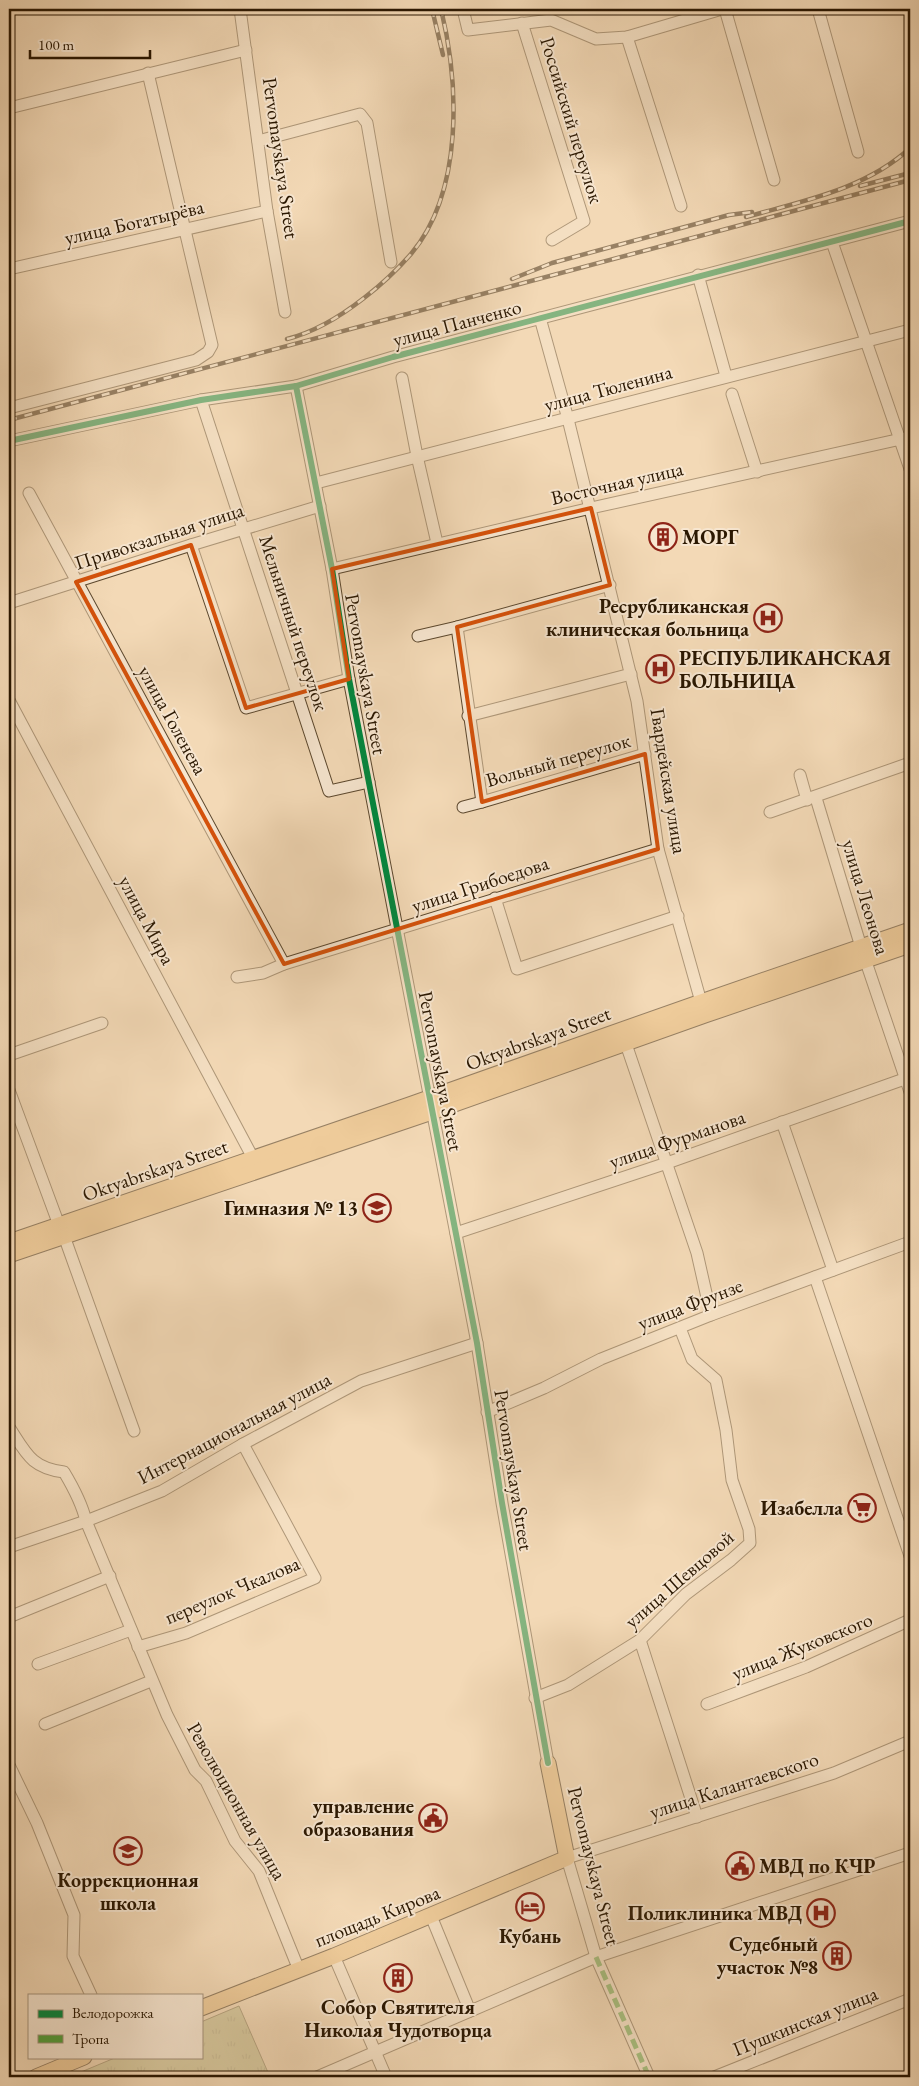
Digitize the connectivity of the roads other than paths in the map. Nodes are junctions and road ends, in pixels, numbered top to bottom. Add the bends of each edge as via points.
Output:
1 (240, 9) edge
2 (463, 9) edge
3 (723, 9) edge
4 (818, 9) edge
5 (522, 23) junction
6 (628, 37) junction
7 (246, 50) junction
8 (148, 73) junction
9 (9, 108) edge
10 (258, 141) junction
11 (858, 152) dead end
12 (774, 180) dead end
13 (680, 206) dead end
14 (267, 211) junction
15 (910, 221) edge
16 (185, 229) junction
17 (552, 240) dead end
18 (832, 242) junction
19 (390, 262) dead end
20 (9, 269) edge
21 (698, 275) junction
22 (285, 312) dead end
23 (540, 318) junction
24 (910, 330) edge
25 (865, 342) junction
26 (726, 376) junction
27 (402, 378) dead end
28 (296, 386) junction
29 (732, 394) dead end
30 (201, 400) junction
31 (9, 408) edge
32 (568, 419) junction
33 (905, 438) edge
34 (9, 441) edge
35 (417, 456) junction
36 (910, 469) edge
37 (757, 472) junction
38 (316, 484) junction
39 (29, 493) dead end
40 (320, 506) junction
41 (591, 508) junction
42 (243, 528) junction
43 (437, 543) junction
44 (191, 545) junction
45 (332, 569) junction
46 (76, 582) junction
47 (610, 585) junction
48 (9, 603) edge
49 (458, 627) junction
50 (418, 636) dead end
51 (630, 674) junction
52 (349, 679) junction
53 (297, 694) junction
54 (9, 700) edge
55 (468, 716) junction
56 (645, 754) junction
57 (910, 763) edge
58 (800, 776) dead end
59 (369, 782) junction
60 (812, 799) junction
61 (482, 802) junction
62 (463, 807) dead end
63 (770, 812) dead end
64 (658, 848) junction
65 (495, 898) junction
66 (678, 916) junction
67 (397, 930) junction
68 (910, 930) edge
69 (910, 945) edge
70 (864, 954) junction
71 (284, 964) junction
72 (237, 977) dead end
73 (703, 1009) junction
74 (102, 1023) dead end
75 (626, 1044) junction
76 (9, 1055) edge
77 (908, 1078) edge
78 (9, 1090) edge
79 (910, 1092) edge
80 (431, 1105) junction
81 (782, 1122) junction
82 (253, 1158) junction
83 (667, 1163) junction
84 (61, 1230) junction
85 (456, 1233) junction
86 (9, 1242) edge
87 (910, 1242) edge
88 (9, 1255) edge
89 (833, 1270) junction
90 (815, 1277) junction
91 (711, 1315) junction
92 (680, 1328) junction
93 (477, 1343) junction
94 (487, 1412) junction
95 (9, 1427) edge
96 (134, 1431) dead end
97 (244, 1444) junction
98 (86, 1521) junction
99 (9, 1547) edge
100 (910, 1556) edge
101 (110, 1576) junction
102 (9, 1617) edge
103 (910, 1620) edge
104 (131, 1630) junction
105 (640, 1640) junction
106 (138, 1647) junction
107 (38, 1664) dead end
108 (152, 1681) junction
109 (535, 1698) junction
110 (707, 1704) dead end
111 (45, 1724) dead end
112 (910, 1741) edge
113 (548, 1764) joint
114 (9, 1766) edge
115 (697, 1817) junction
116 (910, 1853) edge
117 (567, 1858) junction
118 (431, 1916) junction
119 (334, 1956) junction
120 (596, 1957) junction
121 (299, 1970) junction
122 (91, 1994) edge
123 (910, 1999) edge
124 (202, 2008) edge
125 (470, 2011) junction
126 (375, 2052) junction
127 (82, 2058) edge
128 (36, 2077) edge
129 (317, 2077) edge
130 (386, 2077) edge
131 (649, 2077) edge
132 (714, 2077) edge

1 - 7 street, Pervomayskaya Street
2 - 5 street via 468,30
3 - 6 street
3 - 12 street
4 - 11 street
5 - 6 street via 551,20 596,39
5 - 17 street, Российский переулок via 584,222
6 - 13 street
7 - 8 street
7 - 10 street, Pervomayskaya Street
8 - 9 street
8 - 16 street
10 - 14 street, Pervomayskaya Street
10 - 19 street via 360,114 367,123
14 - 16 street, улица Богатырёва
14 - 22 street, Pervomayskaya Street
15 - 18 street, улица Панченко
16 - 20 street, улица Богатырёва
16 - 31 street via 212,345 208,352 196,360
18 - 21 street, улица Панченко
18 - 25 street
21 - 23 street, улица Панченко
21 - 26 street
23 - 28 street, улица Панченко
23 - 32 street, Гвардейская улица
24 - 25 street, улица Тюленина
25 - 26 street, улица Тюленина
25 - 33 street
26 - 32 street, улица Тюленина
27 - 35 street
28 - 30 street, улица Панченко
28 - 38 street, Pervomayskaya Street
29 - 37 street
30 - 34 street, улица Панченко
30 - 42 street, Мельничный переулок
32 - 35 street, улица Тюленина
32 - 41 street, Гвардейская улица
33 - 36 street
33 - 37 street, Восточная улица
35 - 38 street, улица Тюленина
35 - 43 street
37 - 41 street, Восточная улица
38 - 40 street, Pervomayskaya Street
39 - 46 street, улица Голенева
40 - 42 street, Привокзальная улица
40 - 45 street, Pervomayskaya Street
41 - 43 street, Восточная улица
41 - 47 street, Гвардейская улица
42 - 44 street, Привокзальная улица
42 - 53 street, Мельничный переулок
43 - 45 street, Восточная улица
44 - 46 street, Привокзальная улица
44 - 53 street via 246,708
45 - 52 street, Pervomayskaya Street
46 - 48 street, Привокзальная улица
46 - 71 street, улица Голенева
47 - 49 street
47 - 51 street, Гвардейская улица
49 - 50 street
49 - 55 street, Вольный переулок
51 - 55 street
51 - 56 street, Гвардейская улица
52 - 53 street
52 - 59 street, Pervomayskaya Street
53 - 59 street, Мельничный переулок via 329,791
54 - 82 street, улица Мира
55 - 61 street, Вольный переулок
56 - 61 street, Вольный переулок
56 - 64 street, Гвардейская улица
57 - 60 street
58 - 60 street, улица Леонова
59 - 67 street, Pervomayskaya Street
60 - 63 street
60 - 70 street, улица Леонова
61 - 62 street, Вольный переулок
64 - 65 street, улица Грибоедова
64 - 66 street, Гвардейская улица
65 - 66 street via 517,969
65 - 67 street, улица Грибоедова
66 - 73 street, Гвардейская улица
67 - 71 street, улица Грибоедова
67 - 80 street, Pervomayskaya Street
68 - 70 main road, Oktyabrskaya Street
69 - 70 main road, Oktyabrskaya Street
70 - 73 main road, Oktyabrskaya Street
70 - 77 street, улица Леонова
71 - 72 street, улица Грибоедова via 262,973
73 - 75 main road, Oktyabrskaya Street
73 - 80 main road, Oktyabrskaya Street
74 - 76 street
75 - 80 main road, Oktyabrskaya Street
75 - 83 street
77 - 79 street, улица Леонова
77 - 81 street, улица Фурманова
78 - 84 street
80 - 82 main road, Oktyabrskaya Street
80 - 84 main road, Oktyabrskaya Street
80 - 85 street, Pervomayskaya Street
81 - 83 street, улица Фурманова
81 - 89 street
82 - 84 main road, Oktyabrskaya Street
83 - 85 street, улица Фурманова
83 - 91 street via 697,1253
84 - 86 main road, Oktyabrskaya Street
84 - 88 main road, Oktyabrskaya Street
84 - 96 street
85 - 93 street, Pervomayskaya Street
87 - 89 street, улица Фрунзе
89 - 90 street, улица Фрунзе
90 - 91 street, улица Фрунзе
90 - 100 street
91 - 92 street, улица Фрунзе
92 - 94 street, улица Фрунзе via 601,1359
92 - 105 street, улица Шевцовой via 692,1359 716,1380 732,1480 749,1529 750,1543 686,1594
93 - 94 street, Pervomayskaya Street
93 - 97 street, Интернациональная улица via 361,1381
94 - 109 street, Pervomayskaya Street
95 - 98 street, Революционная улица via 35,1463 47,1470 64,1472 84,1510
97 - 98 street, Интернациональная улица via 162,1491
97 - 106 street, переулок Чкалова via 315,1578 186,1633
98 - 99 street, Интернациональная улица
98 - 101 street, Революционная улица
101 - 102 street
101 - 104 street, Революционная улица
103 - 110 street, улица Жуковского via 806,1667
104 - 106 street, Революционная улица
104 - 107 street
105 - 109 street, улица Шевцовой via 568,1685
105 - 115 street
106 - 108 street, Революционная улица
108 - 111 street
108 - 121 street, Революционная улица via 195,1770 206,1781 235,1841 259,1871
109 - 113 street, Pervomayskaya Street
112 - 115 street, улица Калантаевского via 834,1772
113 - 117 main road, Pervomayskaya Street
114 - 122 street via 37,1823 74,1915 73,1956
115 - 117 street, улица Калантаевского
116 - 120 street
117 - 118 main road, площадь Кирова
117 - 120 street, Pervomayskaya Street
118 - 119 main road, площадь Кирова
118 - 125 street
119 - 121 main road, площадь Кирова
119 - 126 street
120 - 125 street
120 - 131 street, Pervomayskaya Street
121 - 124 main road, площадь Кирова
123 - 132 street, Пушкинская улица
125 - 126 street
126 - 129 street
126 - 130 street
127 - 128 main road

